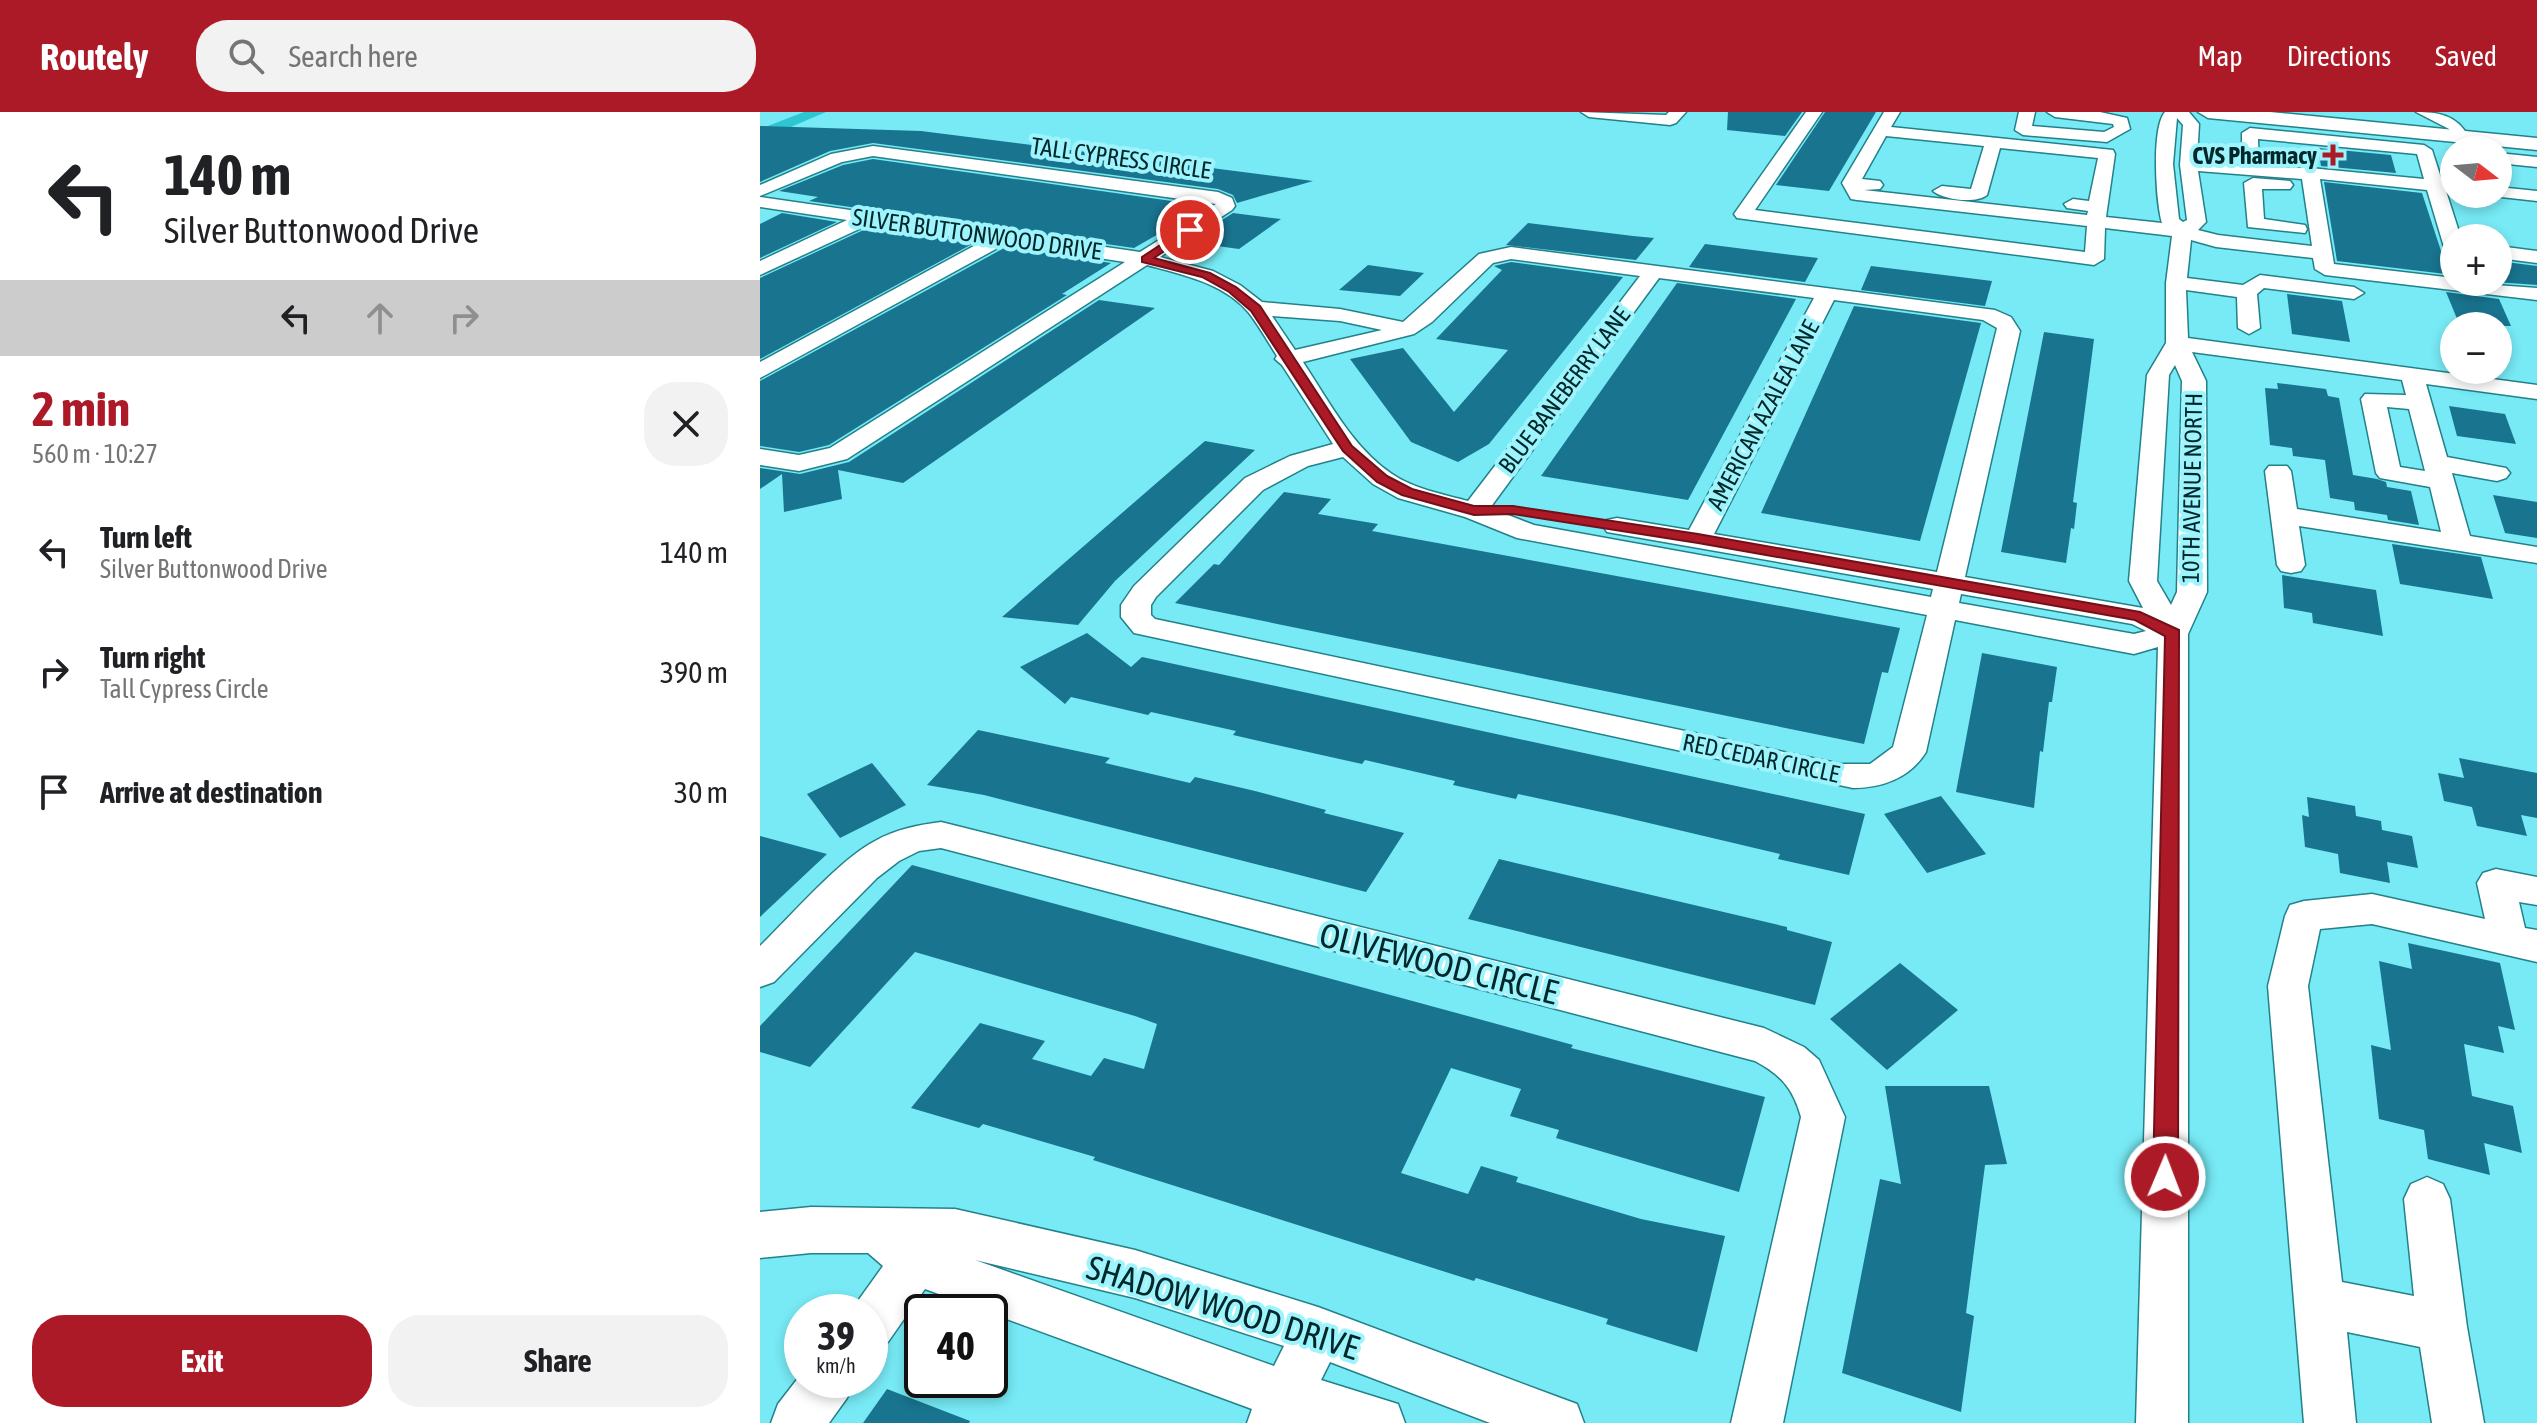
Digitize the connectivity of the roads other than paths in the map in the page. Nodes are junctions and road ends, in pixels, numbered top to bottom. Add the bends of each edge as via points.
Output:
1 (1589, 112) edge
2 (1678, 112) edge
3 (1814, 112) edge
4 (1892, 112) edge
5 (2027, 112) edge
6 (2055, 112) edge
7 (2177, 112) edge
8 (2208, 112) edge
9 (2309, 112) edge
10 (1881, 131) junction
11 (2422, 131) edge
12 (2537, 133) edge
13 (2445, 136) edge
14 (2446, 136) edge
15 (2488, 136) edge
16 (1993, 142) junction
17 (2512, 142) edge
18 (2118, 144) junction
19 (2537, 144) edge
20 (2512, 159) edge
21 (2537, 162) edge
22 (2189, 163) junction
23 (2251, 168) junction
24 (2276, 173) junction
25 (2312, 181) junction
26 (1851, 183) junction
27 (2434, 185) junction
28 (2440, 186) edge
29 (760, 191) edge
30 (2512, 193) edge
31 (1978, 195) junction
32 (2537, 196) edge
33 (760, 202) edge
34 (2096, 214) junction
35 (867, 218) junction
36 (2447, 224) edge
37 (2182, 231) junction
38 (1002, 238) junction
39 (2322, 249) junction
40 (2512, 254) edge
41 (2537, 257) edge
42 (1145, 259) junction
43 (2247, 260) dead end
44 (760, 269) edge
45 (1655, 270) junction
46 (2176, 283) junction
47 (1828, 292) junction
48 (2247, 292) junction
49 (2537, 294) edge
50 (2397, 298) dead end
51 (1256, 308) junction
52 (2249, 328) dead end
53 (1406, 329) junction
54 (2177, 343) junction
55 (1286, 359) junction
56 (760, 371) edge
57 (2412, 375) junction
58 (2537, 392) edge
59 (2417, 403) junction
60 (1348, 448) junction
61 (760, 457) edge
62 (2278, 471) dead end
63 (2438, 472) junction
64 (2497, 473) dead end
65 (1474, 511) junction
66 (2282, 515) junction
67 (1698, 539) junction
68 (2458, 543) junction
69 (2523, 553) edge
70 (2291, 565) dead end
71 (2537, 577) edge
72 (1948, 596) junction
73 (2173, 634) junction
74 (2537, 891) edge
75 (2522, 943) edge
76 (760, 971) edge
77 (2427, 1199) dead end
78 (760, 1235) edge
79 (898, 1247) junction
80 (881, 1294) edge
81 (2320, 1302) junction
82 (2442, 1327) junction
83 (1318, 1332) junction
84 (816, 1398) edge
85 (1280, 1409) edge
86 (797, 1423) edge
87 (1379, 1423) edge
88 (1558, 1423) edge
89 (1757, 1423) edge
90 (2162, 1423) edge
91 (2330, 1423) edge
92 (2458, 1423) edge

1 - 2 street via 1670,120
3 - 34 street via 1743,214 2094,259
4 - 10 street
5 - 18 street via 2023,130
6 - 18 street via 2121,121
7 - 22 street, 10TH AVENUE NORTH via 2191,124
7 - 37 street, 10TH AVENUE NORTH via 2168,118 2159,147 2170,221
8 - 11 main road
9 - 13 main road
10 - 16 street via 1971,133
10 - 26 street
11 - 14 main road
11 - 23 street via 2250,133
11 - 27 street
12 - 15 main road
16 - 18 street
16 - 31 street
17 - 19 main road
18 - 34 street
20 - 21 street
22 - 23 street
22 - 24 street
22 - 37 street, 10TH AVENUE NORTH via 2197,222
23 - 24 street
24 - 25 street
25 - 27 street
25 - 39 street
25 - 39 street via 2253,183 2255,223
26 - 31 street
26 - 34 street via 1857,195
27 - 28 street
27 - 36 street
29 - 42 street, TALL CYPRESS CIRCLE via 837,158 873,151 1226,202
30 - 32 street
31 - 34 street
33 - 35 street, SILVER BUTTONWOOD DRIVE
34 - 37 street
35 - 38 street, SILVER BUTTONWOOD DRIVE
35 - 44 street
37 - 39 street via 2216,241
37 - 46 street, 10TH AVENUE NORTH
38 - 42 street, SILVER BUTTONWOOD DRIVE
38 - 56 street
39 - 43 street
39 - 49 street
40 - 41 street
42 - 51 street, SILVER BUTTONWOOD DRIVE via 1206,275
42 - 61 street, TALL CYPRESS CIRCLE via 838,454 799,463
45 - 47 street, RED CEDAR CIRCLE
45 - 53 street, RED CEDAR CIRCLE via 1497,255 1486,258
45 - 65 street, BLUE BANEBERRY LANE
46 - 48 street
46 - 54 street, 10TH AVENUE NORTH
47 - 67 street, AMERICAN AZALEA LANE
47 - 72 street, RED CEDAR CIRCLE via 1988,314 2007,325
48 - 50 street via 2260,281
48 - 52 street
51 - 53 street via 1340,315
51 - 55 street, SILVER BUTTONWOOD DRIVE
53 - 55 street, RED CEDAR CIRCLE
54 - 57 street
54 - 73 street, 10TH AVENUE NORTH via 2194,381 2192,592
54 - 73 street, 10TH AVENUE NORTH via 2158,375 2143,581
55 - 60 street, SILVER BUTTONWOOD DRIVE
57 - 58 street
57 - 59 street
59 - 63 street
59 - 63 street via 2373,399 2389,473
60 - 65 street, SILVER BUTTONWOOD DRIVE via 1382,479 1407,492
60 - 72 street, RED CEDAR CIRCLE via 1299,461 1254,484 1144,592 1136,617 1145,626 1866,777 1888,772 1909,752
62 - 66 street
63 - 64 street
63 - 68 street
65 - 67 street, SILVER BUTTONWOOD DRIVE via 1513,510
65 - 72 street, SILVER BUTTONWOOD DRIVE via 1527,532
66 - 68 street
66 - 70 street
67 - 72 street, SILVER BUTTONWOOD DRIVE
68 - 69 street
69 - 71 street via 2514,573
72 - 73 street, SILVER BUTTONWOOD DRIVE via 2134,644
73 - 90 street, 10TH AVENUE NORTH
74 - 75 street via 2496,883
75 - 81 street via 2372,909 2304,916 2288,986
76 - 89 street, OLIVEWOOD CIRCLE via 875,859 913,839 941,835 1777,1052 1812,1079 1823,1117
77 - 82 street
78 - 79 street, SHADOW WOOD DRIVE via 811,1230
79 - 80 street
79 - 83 street, SHADOW WOOD DRIVE via 955,1232 1135,1274
79 - 85 street, SHADOW WOOD DRIVE
81 - 82 street
81 - 91 street
82 - 92 street
83 - 85 street
83 - 88 street, SHADOW WOOD DRIVE
84 - 86 street
85 - 87 street, SHADOW WOOD DRIVE

